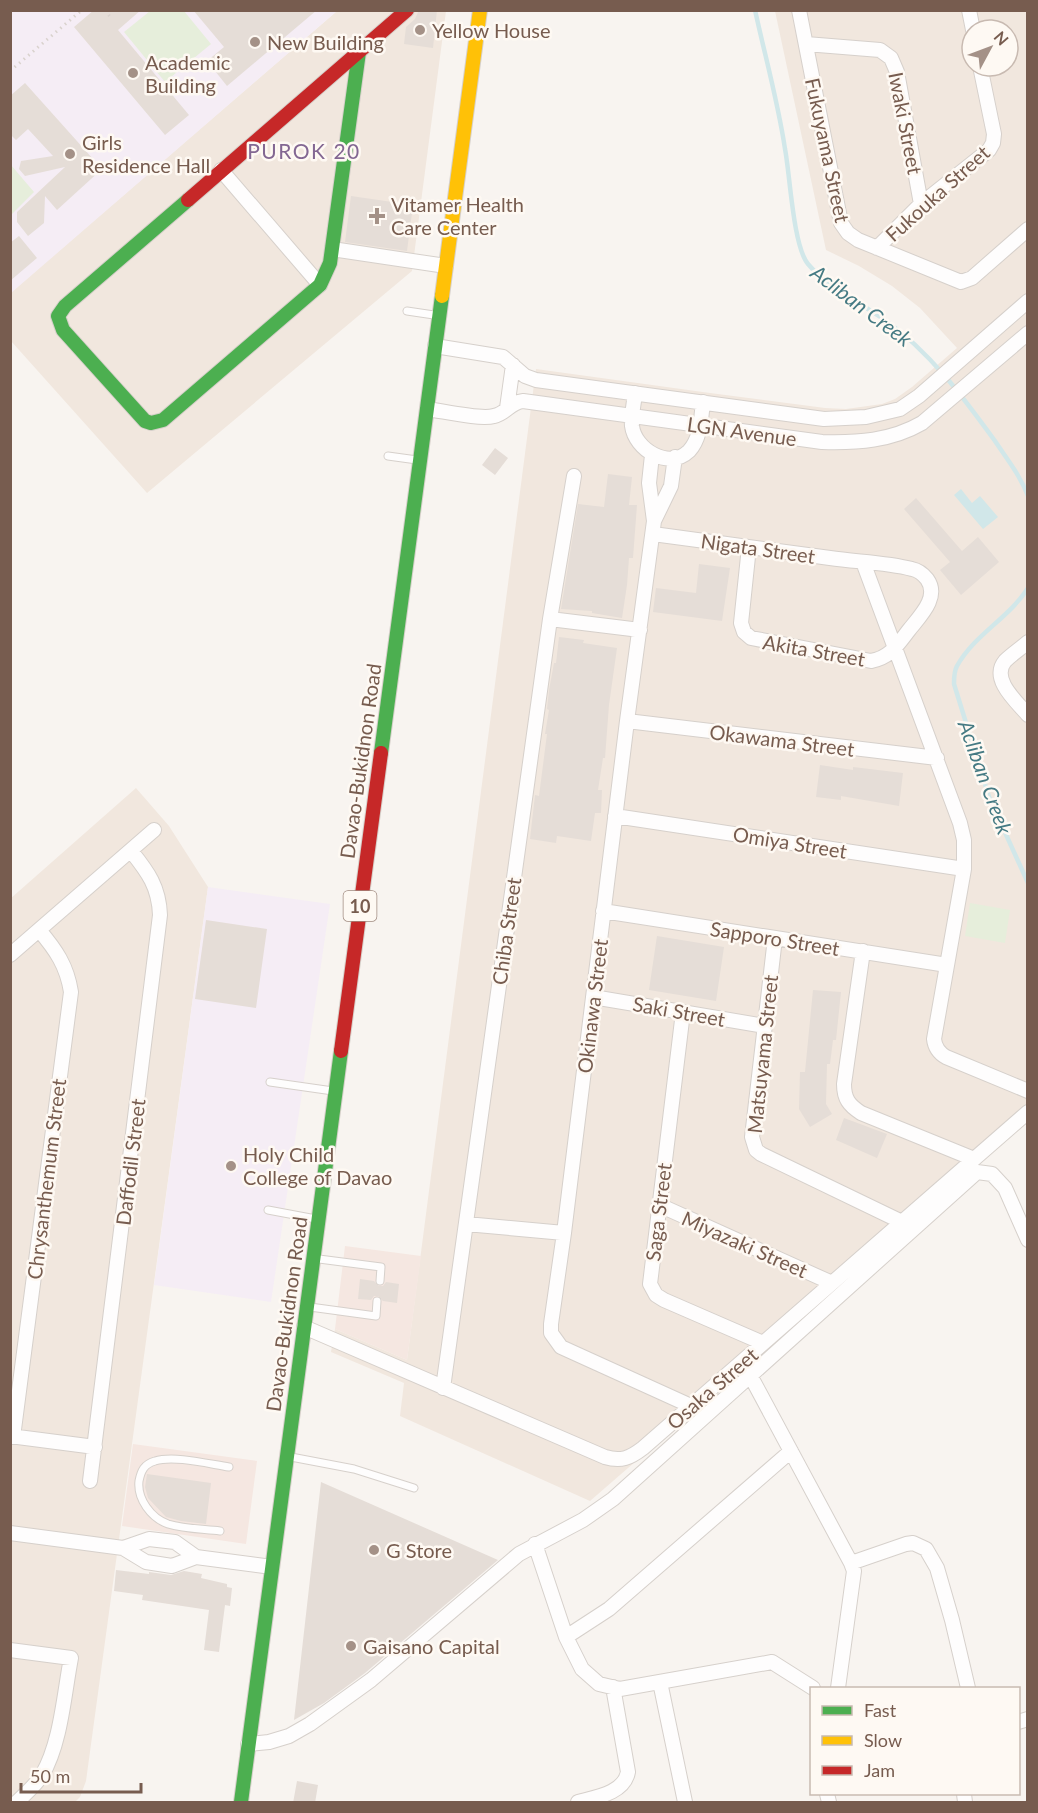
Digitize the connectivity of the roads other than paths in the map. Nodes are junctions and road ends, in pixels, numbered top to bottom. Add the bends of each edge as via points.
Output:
1 (407, 10) edge
2 (480, 10) edge
3 (799, 10) edge
4 (806, 44) junction
5 (359, 52) junction
6 (983, 78) edge
7 (221, 170) junction
8 (921, 204) junction
9 (1028, 229) edge
10 (877, 248) junction
11 (332, 249) junction
12 (446, 266) junction
13 (320, 285) junction
14 (1028, 302) edge
15 (407, 311) dead end
16 (439, 316) junction
17 (1028, 333) edge
18 (435, 346) junction
19 (513, 364) junction
20 (635, 393) junction
21 (703, 402) junction
22 (507, 408) junction
23 (427, 409) junction
24 (900, 409) junction
25 (632, 416) junction
26 (811, 417) junction
27 (700, 426) junction
28 (910, 430) junction
29 (808, 440) junction
30 (652, 454) junction
31 (388, 456) dead end
32 (675, 457) junction
33 (420, 460) junction
34 (574, 476) dead end
35 (653, 527) junction
36 (749, 547) junction
37 (863, 562) junction
38 (550, 619) junction
39 (640, 630) junction
40 (1028, 642) edge
41 (895, 648) junction
42 (1028, 715) edge
43 (627, 721) junction
44 (937, 758) junction
45 (615, 816) junction
46 (154, 830) dead end
47 (131, 851) junction
48 (964, 869) junction
49 (603, 911) junction
50 (39, 930) junction
51 (775, 938) junction
52 (863, 951) junction
53 (10, 955) edge
54 (947, 965) junction
55 (593, 997) junction
56 (683, 1012) junction
57 (765, 1026) junction
58 (270, 1082) dead end
59 (1028, 1091) edge
60 (336, 1092) junction
61 (1028, 1112) edge
62 (974, 1159) junction
63 (659, 1205) junction
64 (268, 1210) dead end
65 (318, 1219) junction
66 (902, 1222) junction
67 (466, 1224) junction
68 (564, 1233) junction
69 (1028, 1240) edge
70 (313, 1258) junction
71 (380, 1281) dead end
72 (832, 1283) junction
73 (377, 1301) dead end
74 (307, 1307) junction
75 (304, 1326) junction
76 (763, 1343) junction
77 (750, 1375) junction
78 (443, 1388) junction
79 (691, 1406) junction
80 (12, 1437) edge
81 (95, 1448) junction
82 (791, 1451) junction
83 (287, 1456) junction
84 (229, 1467) dead end
85 (90, 1481) dead end
86 (414, 1488) dead end
87 (220, 1531) dead end
88 (10, 1533) edge
89 (536, 1544) junction
90 (123, 1548) junction
91 (196, 1557) junction
92 (851, 1563) junction
93 (272, 1567) junction
94 (566, 1637) junction
95 (10, 1650) edge
96 (660, 1682) junction
97 (613, 1687) junction
98 (810, 1687) edge
99 (838, 1687) edge
100 (968, 1687) edge
101 (248, 1744) junction
102 (17, 1803) edge
103 (241, 1803) edge
104 (578, 1803) edge
105 (685, 1803) edge

1 - 5 main road
2 - 12 main road, Davao-Bukidnon Road / 10
3 - 4 street, Fukuyama Street
4 - 8 street, Iwaki Street via 880,50 891,58 897,72
4 - 10 street, Fukuyama Street via 841,223 852,237
5 - 7 main road
5 - 11 main road
6 - 8 street, Fukouka Street via 993,143 982,158
7 - 13 street
7 - 13 main road via 65,306 58,316 63,330 139,416 157,423
8 - 10 street, Fukouka Street
9 - 10 street, Fukuyama Street via 966,281 954,280
11 - 12 street
11 - 13 main road
12 - 16 main road, Davao-Bukidnon Road / 10
14 - 24 street, LGN Avenue
15 - 16 lane
16 - 18 main road, Davao-Bukidnon Road / 10
17 - 28 street, LGN Avenue via 935,414
18 - 19 street, LGN Avenue via 496,355
18 - 23 main road, Davao-Bukidnon Road / 10
19 - 20 street, LGN Avenue via 536,380
19 - 22 street
20 - 21 street, LGN Avenue
20 - 25 street
21 - 26 street, LGN Avenue
21 - 27 street
22 - 23 street, LGN Avenue via 488,417
22 - 25 street, LGN Avenue via 523,401
23 - 33 main road, Davao-Bukidnon Road / 10
24 - 26 street, LGN Avenue via 847,419
24 - 28 street
25 - 27 street, LGN Avenue
25 - 30 street via 634,435
26 - 29 street
27 - 29 street, LGN Avenue
27 - 32 street via 689,451
28 - 29 street, LGN Avenue via 870,441
30 - 32 street
30 - 35 street via 649,483
31 - 33 lane
32 - 35 street via 671,486
33 - 60 main road, Davao-Bukidnon Road / 10
34 - 38 street, Chiba Street
35 - 36 street, Nigata Street
35 - 39 street, Okinawa Street
36 - 37 street, Nigata Street
36 - 41 street, Akita Street via 741,623 751,638 872,661 887,656
37 - 41 street
37 - 41 street, Nigata Street via 913,569 922,573 930,585 928,604
38 - 39 street
38 - 67 street, Chiba Street
39 - 43 street, Okinawa Street
40 - 42 street via 1004,663 1001,678 1008,693
41 - 44 street
43 - 44 street, Okawama Street
43 - 45 street, Okinawa Street
44 - 48 street via 960,823
45 - 48 street, Omiya Street
45 - 49 street, Okinawa Street
46 - 47 street
47 - 50 street
47 - 81 street, Daffodil Street via 152,881 160,915
48 - 54 street
49 - 51 street, Sapporo Street
49 - 55 street, Okinawa Street
50 - 53 street
50 - 80 street, Chrysanthemum Street via 62,960 71,992
51 - 52 street, Sapporo Street
51 - 57 street, Matsuyama Street
52 - 54 street, Sapporo Street
52 - 62 street via 844,1084 847,1101 861,1113
54 - 59 street via 934,1039 938,1050 946,1057
55 - 56 street, Saki Street
55 - 68 street, Okinawa Street
56 - 57 street, Saki Street
56 - 63 street, Saga Street
57 - 66 street, Matsuyama Street via 752,1137 756,1150
58 - 60 lane
60 - 65 main road, Davao-Bukidnon Road / 10
61 - 62 street, Osaka Street
62 - 66 street, Osaka Street
63 - 72 street, Miyazaki Street
63 - 76 street, Saga Street via 650,1276 652,1290 664,1300
64 - 65 lane
65 - 70 main road, Davao-Bukidnon Road / 10
66 - 72 street, Osaka Street
67 - 68 street
67 - 78 street, Chiba Street
68 - 79 street, Okinawa Street via 550,1324 555,1341 570,1352
69 - 77 street via 1005,1188 992,1174 977,1172
70 - 71 lane via 381,1268
70 - 74 main road, Davao-Bukidnon Road / 10
72 - 76 street, Osaka Street
73 - 74 lane via 376,1316
74 - 75 main road, Davao-Bukidnon Road / 10
75 - 78 street, Osaka Street
75 - 83 main road, Davao-Bukidnon Road / 10
76 - 79 street, Osaka Street
77 - 82 street
77 - 89 street via 613,1499
78 - 79 street, Osaka Street via 615,1460 633,1456
80 - 81 street
81 - 85 street, Daffodil Street
82 - 92 street
82 - 94 street via 609,1609
83 - 86 lane via 354,1469
83 - 93 main road, Davao-Bukidnon Road / 10
84 - 87 lane via 165,1459 148,1464 141,1472 138,1492 155,1515 170,1525
88 - 90 street
89 - 94 street
89 - 101 street via 343,1701 289,1736
90 - 91 street via 146,1563 172,1566
90 - 91 street via 149,1539 162,1540 175,1542
91 - 93 street
92 - 99 street via 854,1570
92 - 100 street via 906,1544 926,1549 943,1589
93 - 101 main road, Davao-Bukidnon Road / 10
94 - 97 street via 582,1669 600,1684
95 - 102 street via 71,1658 49,1760 41,1776
96 - 97 street
96 - 98 street via 772,1662
96 - 105 street
97 - 104 street via 627,1778 615,1790
101 - 103 main road, Davao-Bukidnon Road / 10

